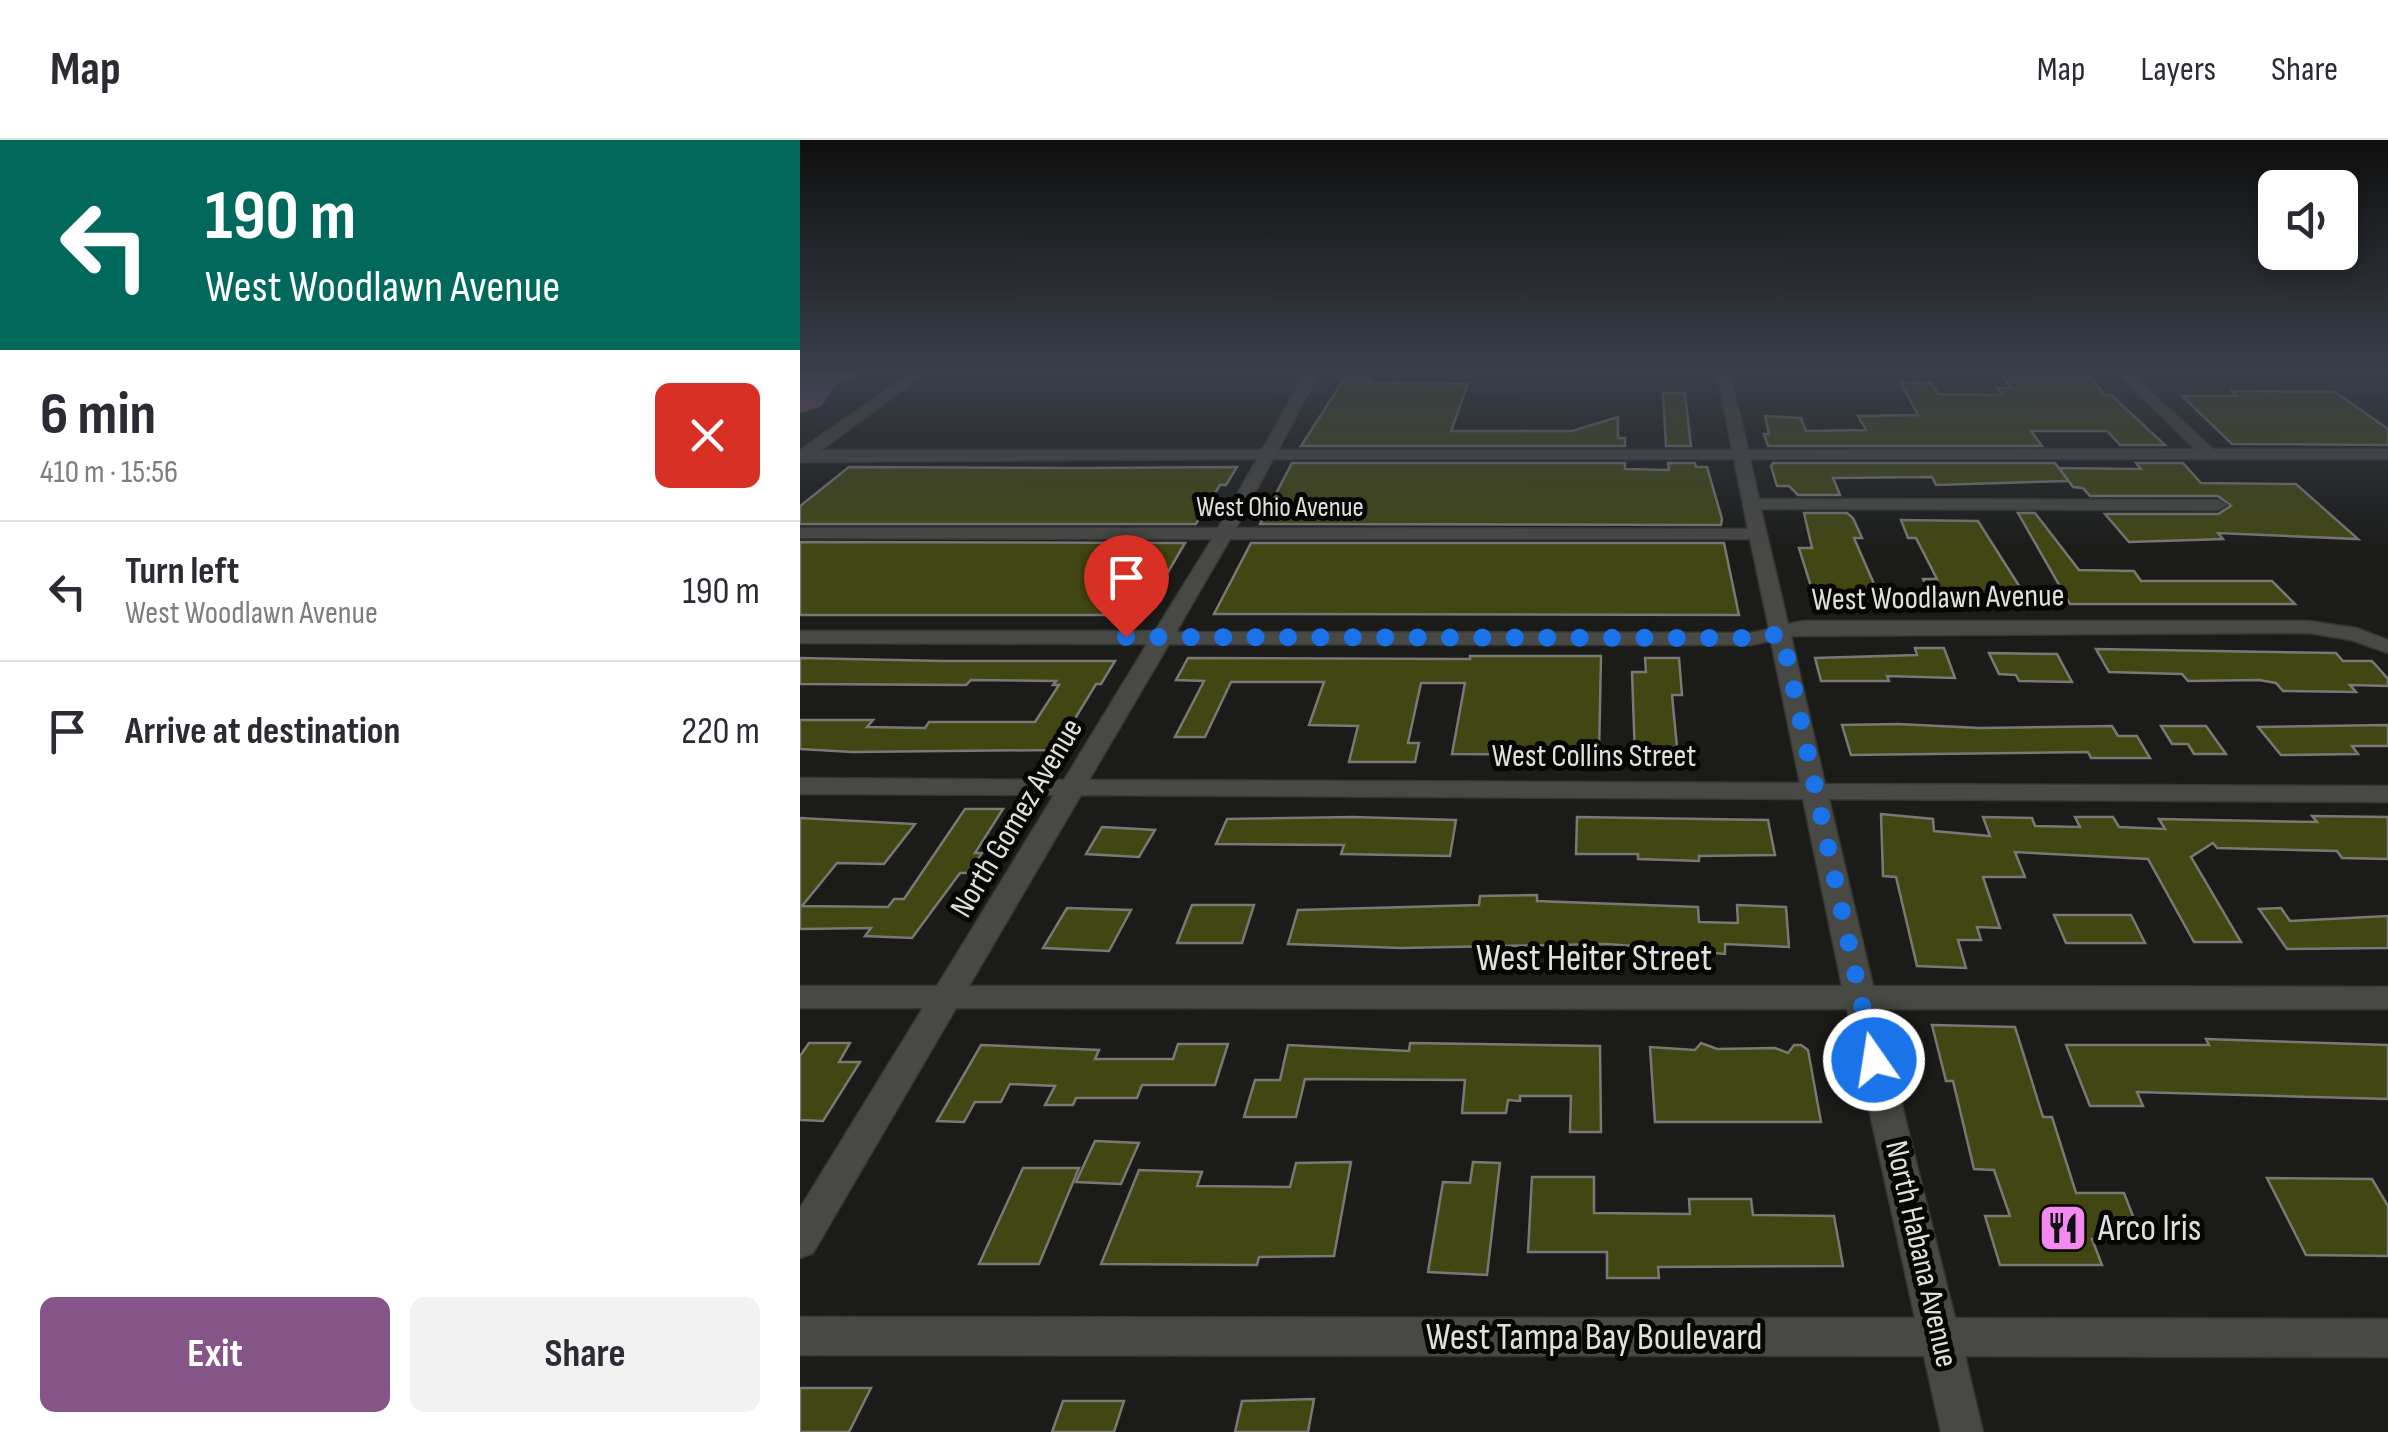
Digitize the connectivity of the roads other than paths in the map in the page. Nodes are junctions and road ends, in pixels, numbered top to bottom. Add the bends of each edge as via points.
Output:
1 (834, 433) edge
2 (1278, 433) edge
3 (1737, 433) edge
4 (2187, 433) edge
5 (2209, 454) junction
6 (2388, 454) edge
7 (1266, 455) junction
8 (802, 456) edge
9 (1742, 456) junction
10 (1753, 504) junction
11 (2218, 505) dead end
12 (800, 534) edge
13 (1224, 534) junction
14 (1760, 534) junction
15 (1782, 634) junction
16 (800, 637) edge
17 (1162, 638) junction
18 (2388, 647) edge
19 (800, 786) edge
20 (1074, 786) junction
21 (1817, 789) junction
22 (2388, 794) edge
23 (800, 997) edge
24 (949, 997) junction
25 (2388, 998) edge
26 (1860, 999) junction
27 (800, 1242) edge
28 (800, 1336) edge
29 (1941, 1337) junction
30 (2388, 1338) edge
31 (1962, 1432) edge

1 - 8 street
2 - 7 street, North Gomez Avenue
3 - 9 street, North Habana Avenue
4 - 5 street
5 - 6 street
5 - 9 street
7 - 8 street
7 - 9 street
7 - 13 street, North Gomez Avenue
9 - 10 street, North Habana Avenue
10 - 11 street
10 - 14 street, North Habana Avenue
12 - 13 street, West Ohio Avenue
13 - 14 street, West Ohio Avenue
13 - 17 street, North Gomez Avenue
14 - 15 street, North Habana Avenue
15 - 17 street, West Woodlawn Avenue
15 - 18 street, West Woodlawn Avenue via 1804,627 2310,627
15 - 21 street, North Habana Avenue
16 - 17 street, West Woodlawn Avenue
17 - 20 street, North Gomez Avenue
19 - 20 street, West Collins Street
20 - 21 street, West Collins Street
20 - 24 street, North Gomez Avenue
21 - 22 street, West Collins Street
21 - 26 street, North Habana Avenue
23 - 24 street, West Heiter Street
24 - 26 street, West Heiter Street
24 - 27 street, North Gomez Avenue
25 - 26 street, West Heiter Street
26 - 29 street, North Habana Avenue
28 - 29 street, West Tampa Bay Boulevard
29 - 30 street, West Tampa Bay Boulevard
29 - 31 street, North Habana Avenue

